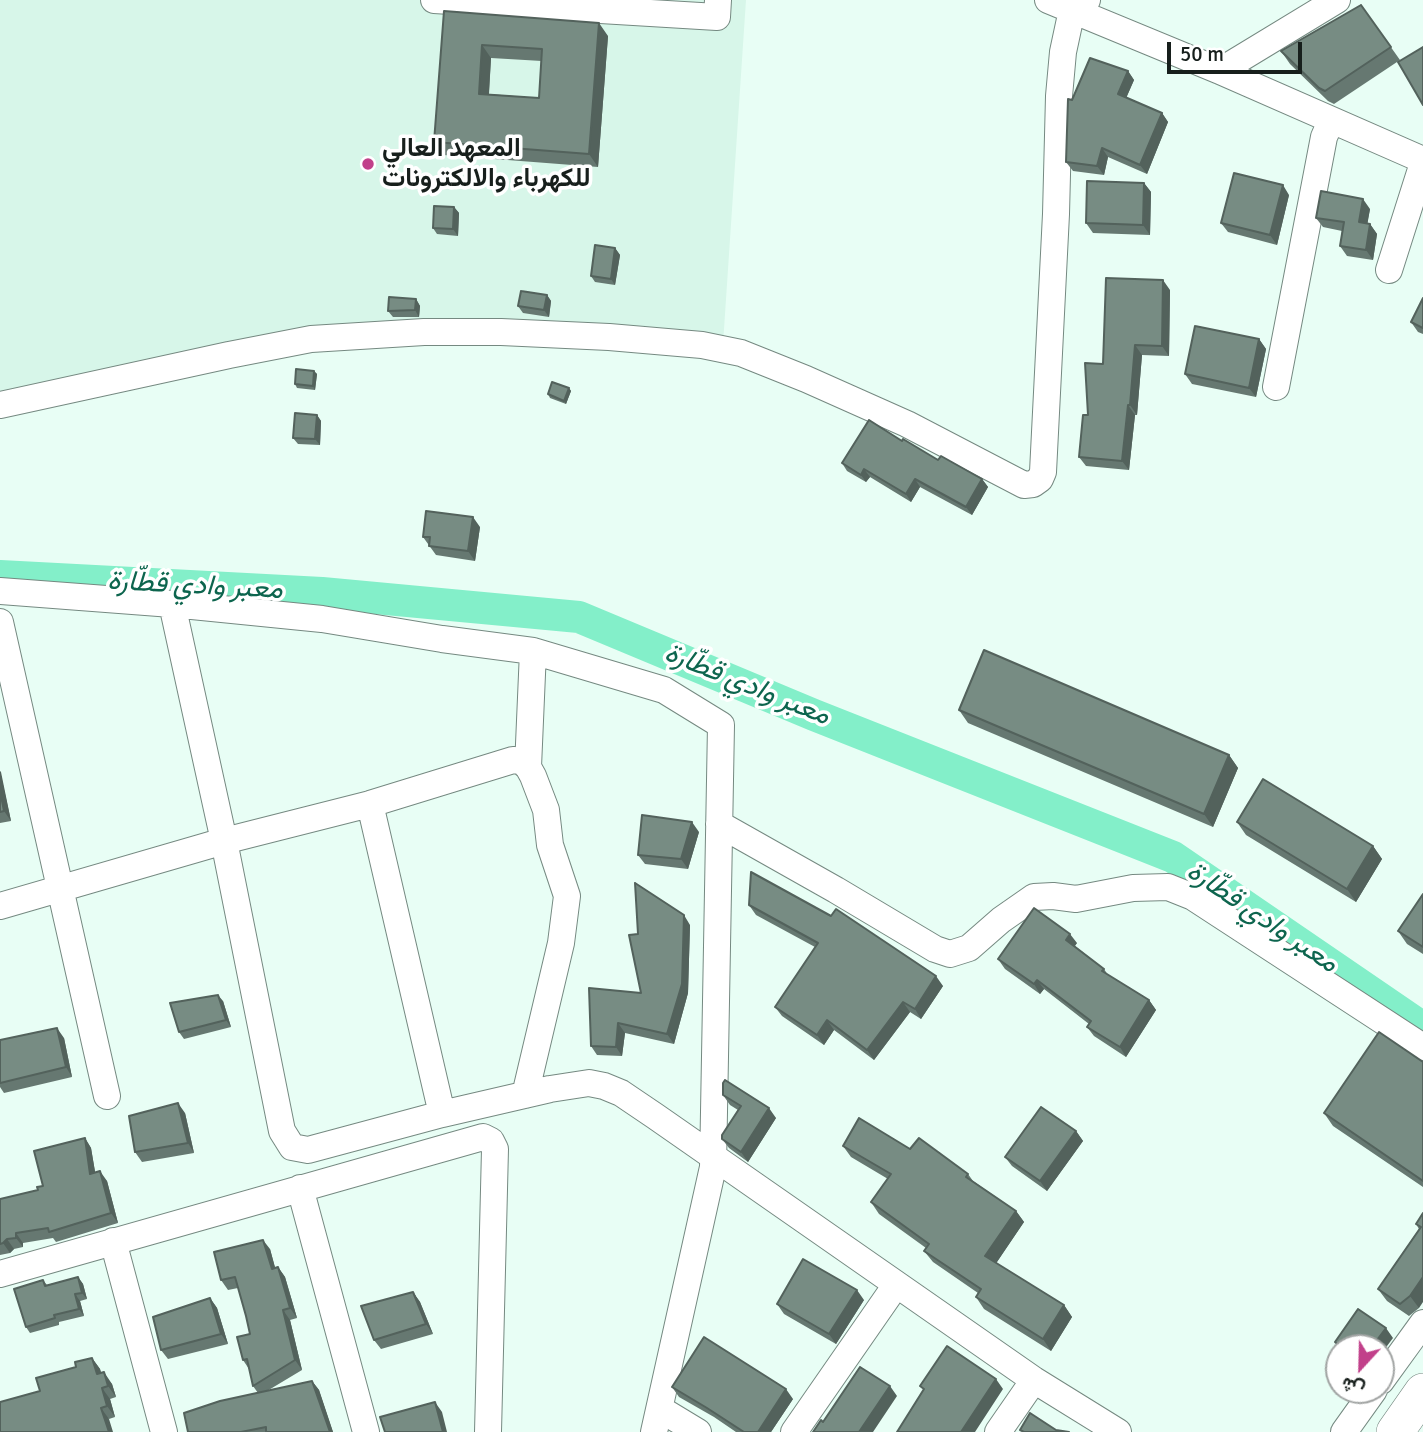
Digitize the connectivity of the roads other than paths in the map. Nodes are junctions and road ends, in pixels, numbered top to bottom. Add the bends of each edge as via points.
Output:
1 (435, 0) edge
2 (718, 0) edge
3 (1337, 0) edge
4 (1069, 3) edge
5 (1220, 71) junction
6 (1331, 121) junction
7 (1423, 136) edge
8 (1415, 158) edge
9 (1413, 229) edge
10 (1388, 270) dead end
11 (1276, 387) dead end
12 (0, 405) edge
13 (0, 591) edge
14 (172, 604) junction
15 (0, 622) edge
16 (533, 651) junction
17 (528, 767) junction
18 (370, 804) junction
19 (719, 824) junction
20 (223, 841) junction
21 (61, 889) junction
22 (0, 906) edge
23 (1423, 1047) edge
24 (525, 1095) junction
25 (107, 1096) dead end
26 (442, 1114) junction
27 (714, 1156) junction
28 (300, 1188) junction
29 (113, 1241) junction
30 (0, 1274) edge
31 (896, 1285) junction
32 (1423, 1323) edge
33 (1395, 1362) edge
34 (1034, 1380) junction
35 (1423, 1391) edge
36 (1364, 1404) edge
37 (657, 1421) edge
38 (164, 1432) edge
39 (366, 1432) edge
40 (488, 1432) edge
41 (698, 1432) edge
42 (794, 1432) edge
43 (998, 1432) edge
44 (1118, 1432) edge
45 (1344, 1432) edge
46 (1395, 1432) edge

1 - 2 street via 717,17
3 - 5 street
4 - 5 street
4 - 12 street via 1059,96 1043,472 1033,484 1024,485 907,424 741,353 609,337 424,332 311,339
5 - 6 street
6 - 8 street
6 - 11 street via 1324,137
7 - 8 street
8 - 9 street
9 - 10 street
13 - 14 street
14 - 16 street via 322,618
14 - 20 street
15 - 21 street
16 - 17 street
16 - 19 street via 664,690 721,725
17 - 18 street via 513,760
17 - 24 street via 546,810 567,896 561,943
18 - 20 street
18 - 26 street
19 - 23 street via 950,954 969,948 1034,897 1076,899 1133,888 1168,887 1193,897
19 - 27 street
20 - 21 street
20 - 26 street via 282,1130 292,1147 308,1150
21 - 22 street
21 - 25 street
24 - 26 street
24 - 27 street via 589,1083 604,1086
27 - 31 street
27 - 37 street
28 - 29 street
28 - 39 street
28 - 40 street via 483,1137 491,1141 495,1149
29 - 30 street
29 - 38 street
31 - 34 street
31 - 42 street
32 - 33 street
34 - 43 street
34 - 44 street
35 - 46 highway
36 - 45 street
37 - 41 street

